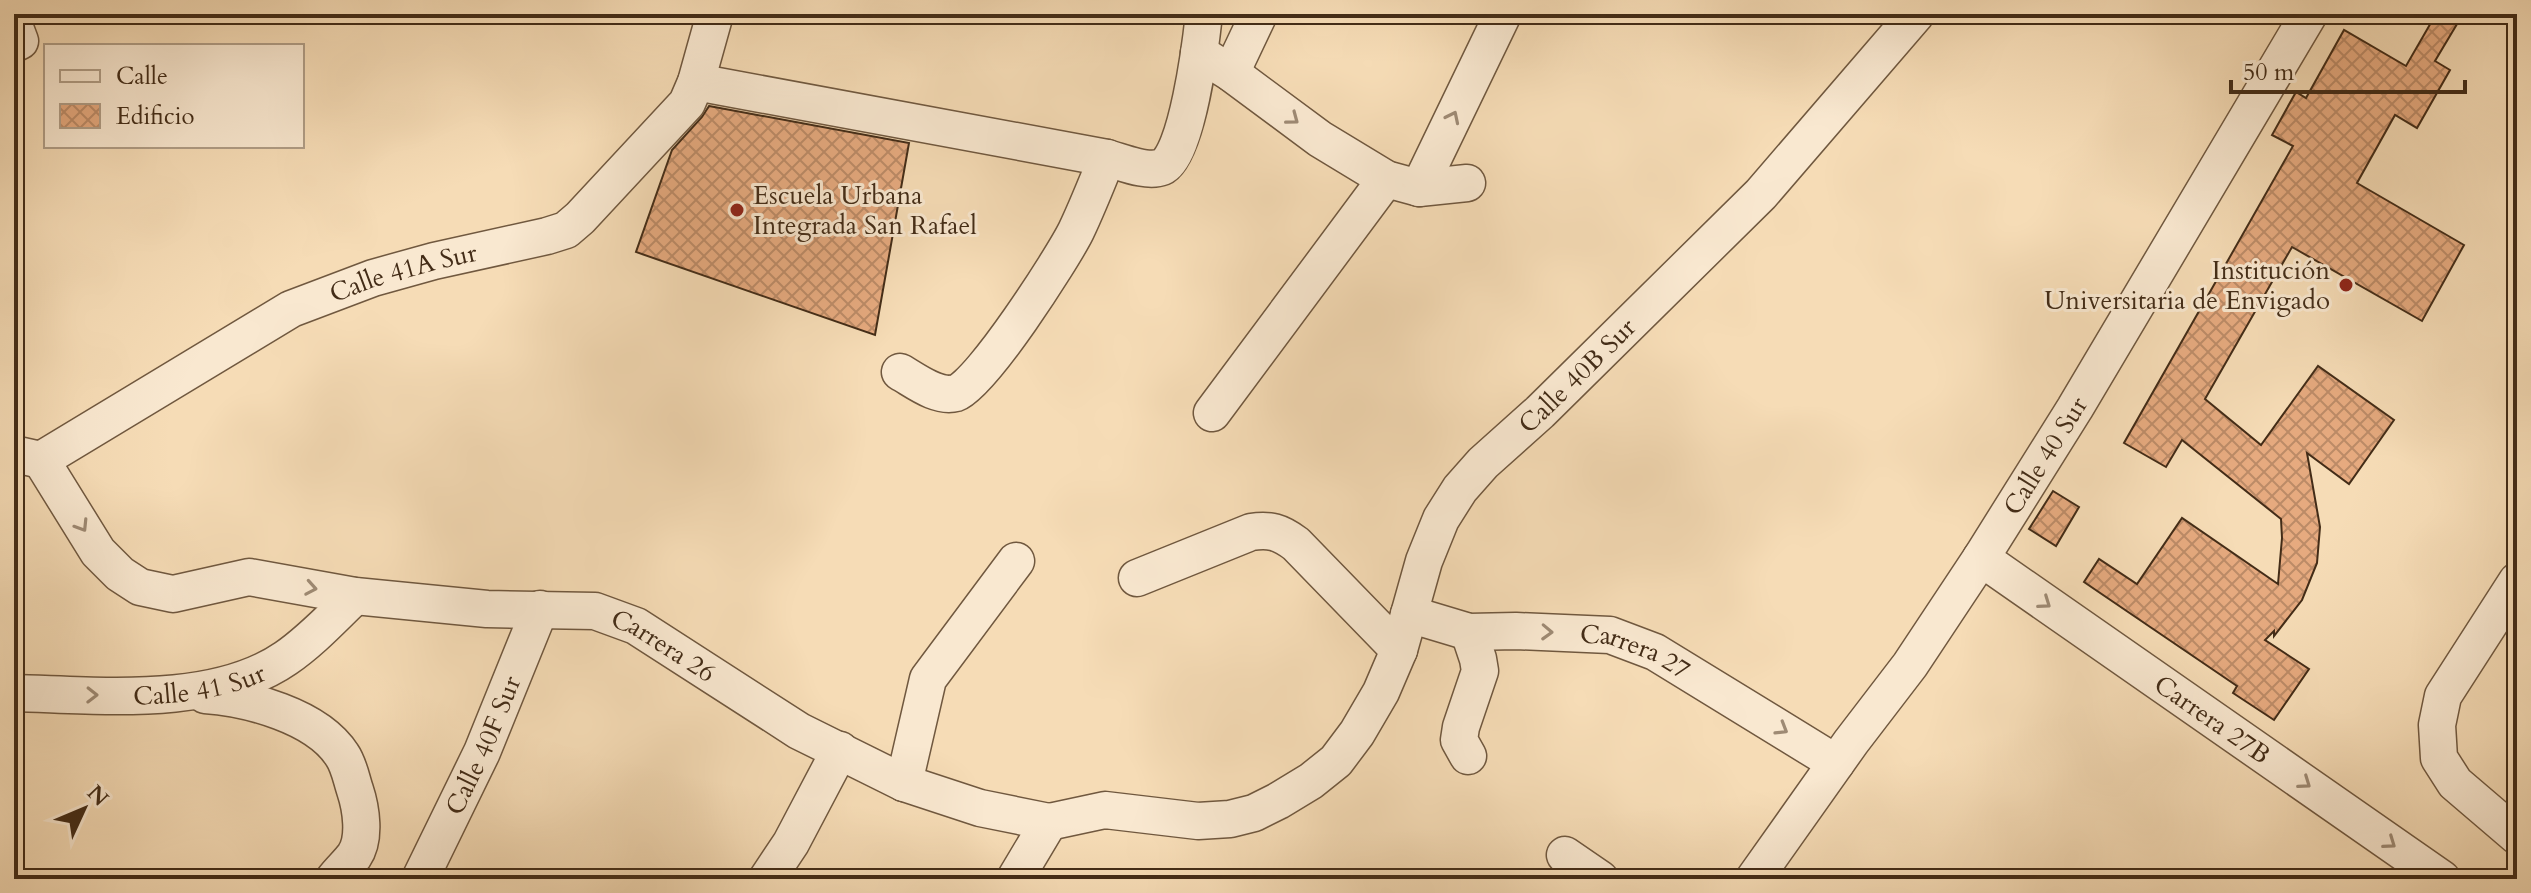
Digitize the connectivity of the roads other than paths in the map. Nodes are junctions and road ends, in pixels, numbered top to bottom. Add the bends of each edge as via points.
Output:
1 (715, 14) edge
2 (1204, 14) edge
3 (1259, 14) edge
4 (1503, 14) edge
5 (1916, 14) edge
6 (2309, 14) edge
7 (14, 25) edge
8 (14, 44) edge
9 (1199, 53) junction
10 (1231, 73) junction
11 (696, 82) junction
12 (1107, 158) junction
13 (1402, 183) junction
14 (1467, 183) dead end
15 (900, 372) dead end
16 (1212, 413) dead end
17 (28, 457) edge
18 (1981, 558) junction
19 (1016, 561) dead end
20 (1137, 578) dead end
21 (2517, 581) edge
22 (355, 596) junction
23 (540, 609) junction
24 (1409, 614) junction
25 (1469, 632) junction
26 (1399, 650) junction
27 (14, 693) edge
28 (189, 693) junction
29 (840, 750) junction
30 (1468, 756) dead end
31 (1836, 763) junction
32 (1311, 781) joint
33 (904, 783) junction
34 (1049, 822) junction
35 (2517, 836) edge
36 (1565, 855) dead end
37 (334, 879) edge
38 (420, 879) edge
39 (767, 879) edge
40 (1015, 879) edge
41 (1600, 879) edge
42 (1754, 879) edge
43 (2442, 879) edge

1 - 11 street, Calle 41A Sur
2 - 9 street
3 - 10 street
13 -> 4 street
5 - 24 street, Calle 40B Sur via 1761,194 1460,489 1441,519
6 - 18 street, Calle 40 Sur via 2084,395
7 - 8 street via 20,41
9 - 10 street
9 - 12 street via 1173,159 1154,169
10 -> 13 street via 1320,139
11 - 12 street
11 - 17 street, Calle 41A Sur via 687,103 566,230 373,278 291,309
12 - 15 street via 1074,234 1022,317 972,382 945,394
13 - 14 street
13 - 16 street
17 -> 22 street, Carrera 26 via 98,552 140,587 173,594 249,577
18 - 31 street, Calle 40 Sur
18 -> 43 street, Carrera 27B
19 - 33 street via 928,679
20 - 26 street via 1251,532 1281,533
21 - 35 street via 2443,696 2437,725 2439,758 2455,783
22 - 23 street, Carrera 26
22 - 28 street, Calle 41 Sur via 285,659 256,675
23 - 29 street, Carrera 26 via 595,611 636,626 799,731
23 - 38 street, Calle 40F Sur via 482,752
24 - 25 street, Carrera 27
24 - 26 street, Calle 40B Sur
25 - 30 street via 1480,671 1459,740
25 -> 31 street, Carrera 27 via 1610,635 1655,652
26 - 32 street, Calle 40B Sur via 1357,733 1336,761
27 -> 28 street, Calle 41 Sur
28 - 37 street via 257,702 310,726 342,754 358,798 361,835 354,857
29 - 33 street, Carrera 26
29 - 39 street
31 - 42 street, Calle 40 Sur
32 - 34 street, Carrera 26 via 1254,813 1230,819 1198,821 1105,810
33 - 34 street, Carrera 26 via 980,808
34 - 40 street
36 - 41 street

